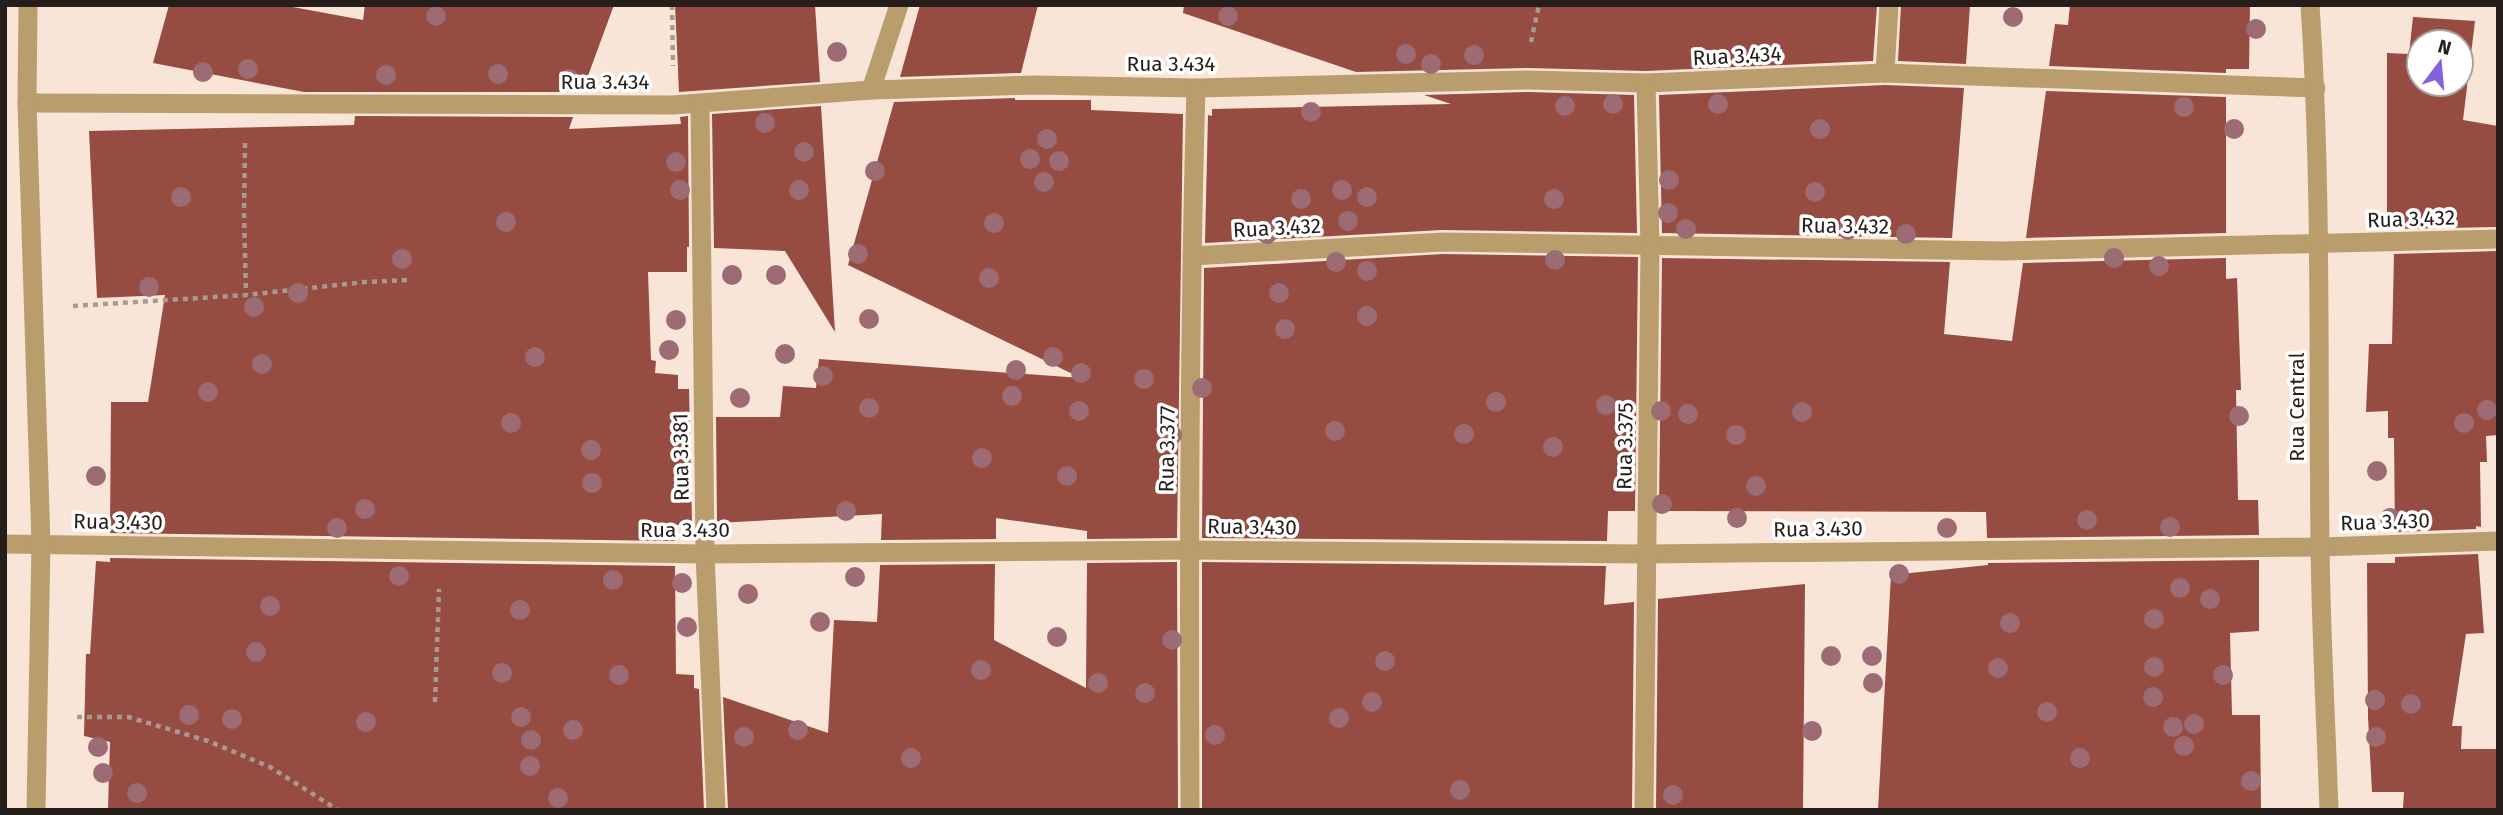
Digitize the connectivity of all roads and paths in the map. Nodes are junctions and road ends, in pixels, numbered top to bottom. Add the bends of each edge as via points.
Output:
1 (28, 5) edge
2 (672, 5) edge
3 (899, 5) edge
4 (1889, 5) edge
5 (2310, 5) edge
6 (1885, 73) junction
7 (1646, 83) junction
8 (1196, 88) junction
9 (2316, 88) junction
10 (871, 90) junction
11 (27, 103) junction
12 (244, 104) junction
13 (700, 104) junction
14 (673, 105) junction
15 (2498, 239) edge
16 (2320, 244) junction
17 (1650, 246) junction
18 (1192, 256) junction
19 (408, 280) dead end
20 (246, 295) junction
21 (34, 309) junction
22 (2498, 541) edge
23 (5, 544) edge
24 (41, 544) junction
25 (2320, 547) junction
26 (440, 550) junction
27 (1188, 550) junction
28 (705, 554) junction
29 (1646, 554) junction
30 (435, 702) dead end
31 (38, 719) junction
32 (36, 810) edge
33 (338, 810) edge
34 (716, 810) edge
35 (1189, 810) edge
36 (1644, 810) edge
37 (2329, 810) edge

1 - 11 street
2 - 14 path
3 - 10 street
4 - 6 street
5 - 9 street, Rua Central
6 - 7 street, Rua 3.434
6 - 9 street, Rua 3.434
7 - 8 street, Rua 3.434 via 1528,80
7 - 17 street, Rua 3.375
8 - 10 street, Rua 3.434 via 1036,85
8 - 18 street, Rua 3.377
9 - 16 street, Rua Central
10 - 13 street, Rua 3.434
11 - 12 street, Rua 3.434
11 - 21 street
12 - 14 street, Rua 3.434
12 - 20 path
13 - 14 street, Rua 3.434
13 - 28 street, Rua 3.381
15 - 16 street, Rua 3.432
16 - 17 street, Rua 3.432 via 2004,251
16 - 25 street, Rua Central
17 - 18 street, Rua 3.432 via 1443,242
17 - 29 street, Rua 3.375
18 - 27 street, Rua 3.377
19 - 20 path
20 - 21 path
21 - 24 street
22 - 25 street, Rua 3.430
23 - 24 street, Rua 3.430
24 - 26 street, Rua 3.430
24 - 31 street
25 - 29 street, Rua 3.430
25 - 37 street, Rua Central
26 - 28 street, Rua 3.430
26 - 30 path
27 - 28 street, Rua 3.430
27 - 29 street, Rua 3.430
27 - 35 street, Rua 3.377
28 - 34 street, Rua 3.381
29 - 36 street, Rua 3.375
31 - 32 street
31 - 33 path via 128,717 208,741 270,767

